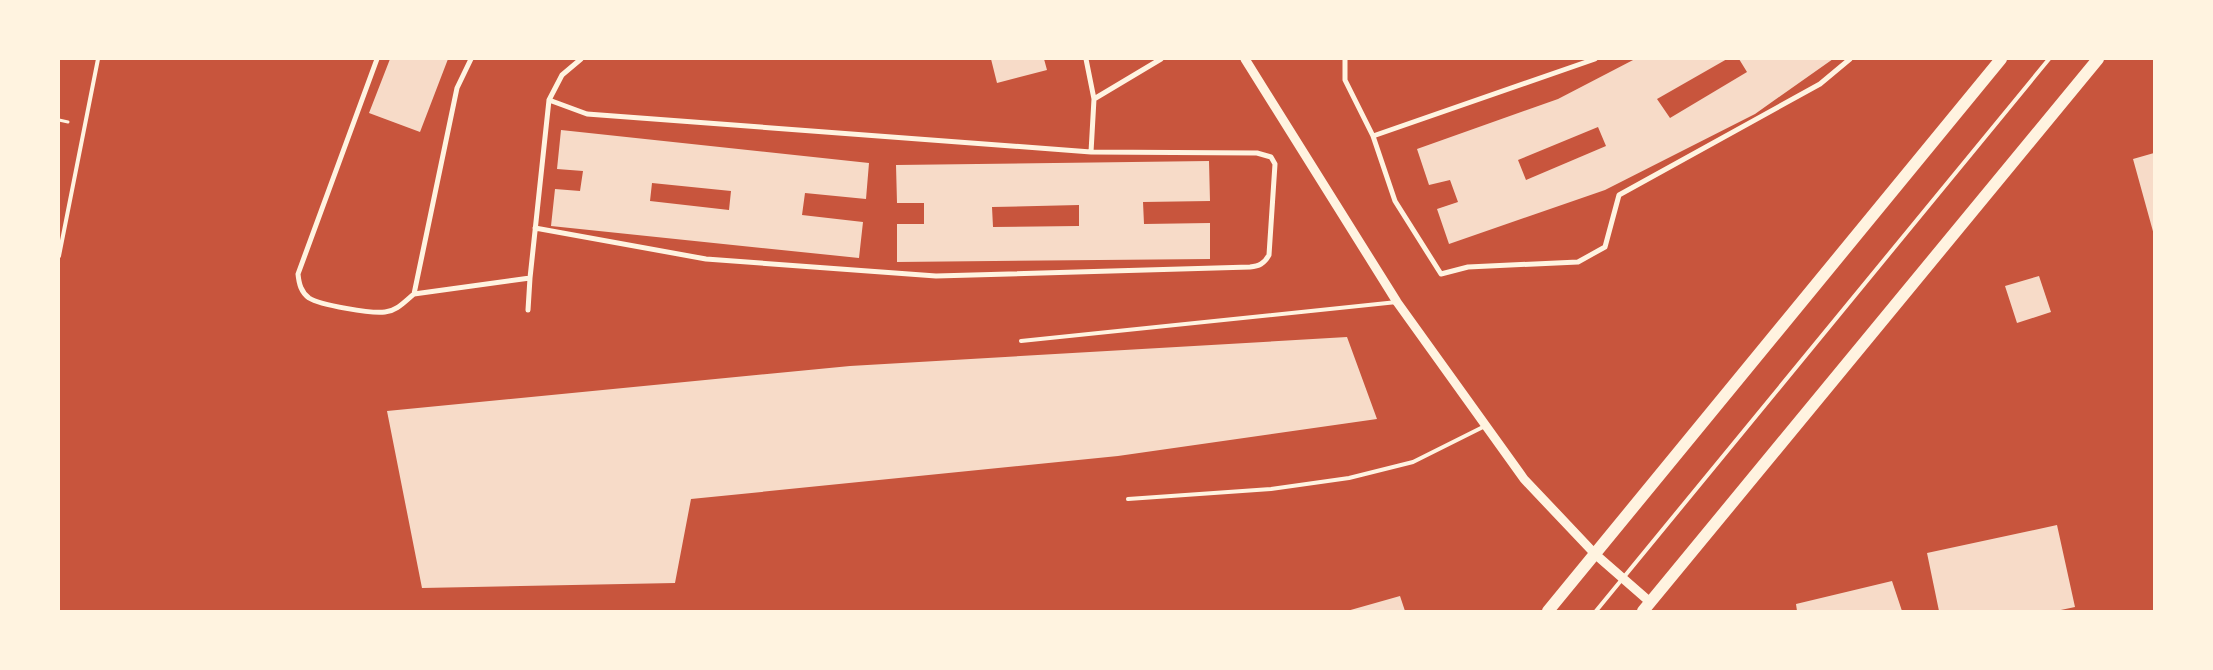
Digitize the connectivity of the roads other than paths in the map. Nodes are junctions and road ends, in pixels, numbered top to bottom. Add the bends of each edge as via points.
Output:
1 (98, 59) edge
2 (377, 59) edge
3 (471, 59) edge
4 (581, 59) edge
5 (1086, 59) edge
6 (1161, 59) edge
7 (1245, 59) edge
8 (1345, 59) edge
9 (1594, 59) edge
10 (1850, 59) edge
11 (2001, 59) edge
12 (2049, 59) edge
13 (2098, 59) edge
14 (1094, 99) junction
15 (549, 100) junction
16 (1373, 136) junction
17 (1091, 152) junction
18 (535, 228) junction
19 (59, 256) edge
20 (530, 278) junction
21 (414, 294) junction
22 (1397, 302) junction
23 (528, 310) dead end
24 (1021, 341) dead end
25 (1485, 426) junction
26 (1128, 499) dead end
27 (1595, 554) junction
28 (1622, 580) junction
29 (1646, 607) edge
30 (1548, 611) edge
31 (1596, 611) edge

1 - 19 lane
2 - 21 street via 298,274 300,288 309,298 329,305 385,312 397,308
3 - 21 street via 457,88
4 - 15 street via 562,75
5 - 14 street
6 - 14 street
7 - 22 street
8 - 16 street via 1345,80
9 - 16 street
10 - 16 street via 1820,84 1620,195 1605,247 1578,262 1468,267 1441,274 1395,201
11 - 27 main road
12 - 28 lane
13 - 29 main road
14 - 17 street
15 - 17 street via 587,114
15 - 18 street
17 - 18 street via 1257,153 1271,157 1274,164 1269,255 1258,266 1250,267 936,276 706,259
18 - 20 street
20 - 21 street
20 - 23 street
22 - 24 lane
22 - 25 street
25 - 26 lane via 1413,462 1349,478 1271,489
25 - 27 street via 1524,479
27 - 28 street
27 - 30 main road
28 - 29 street
28 - 31 lane

